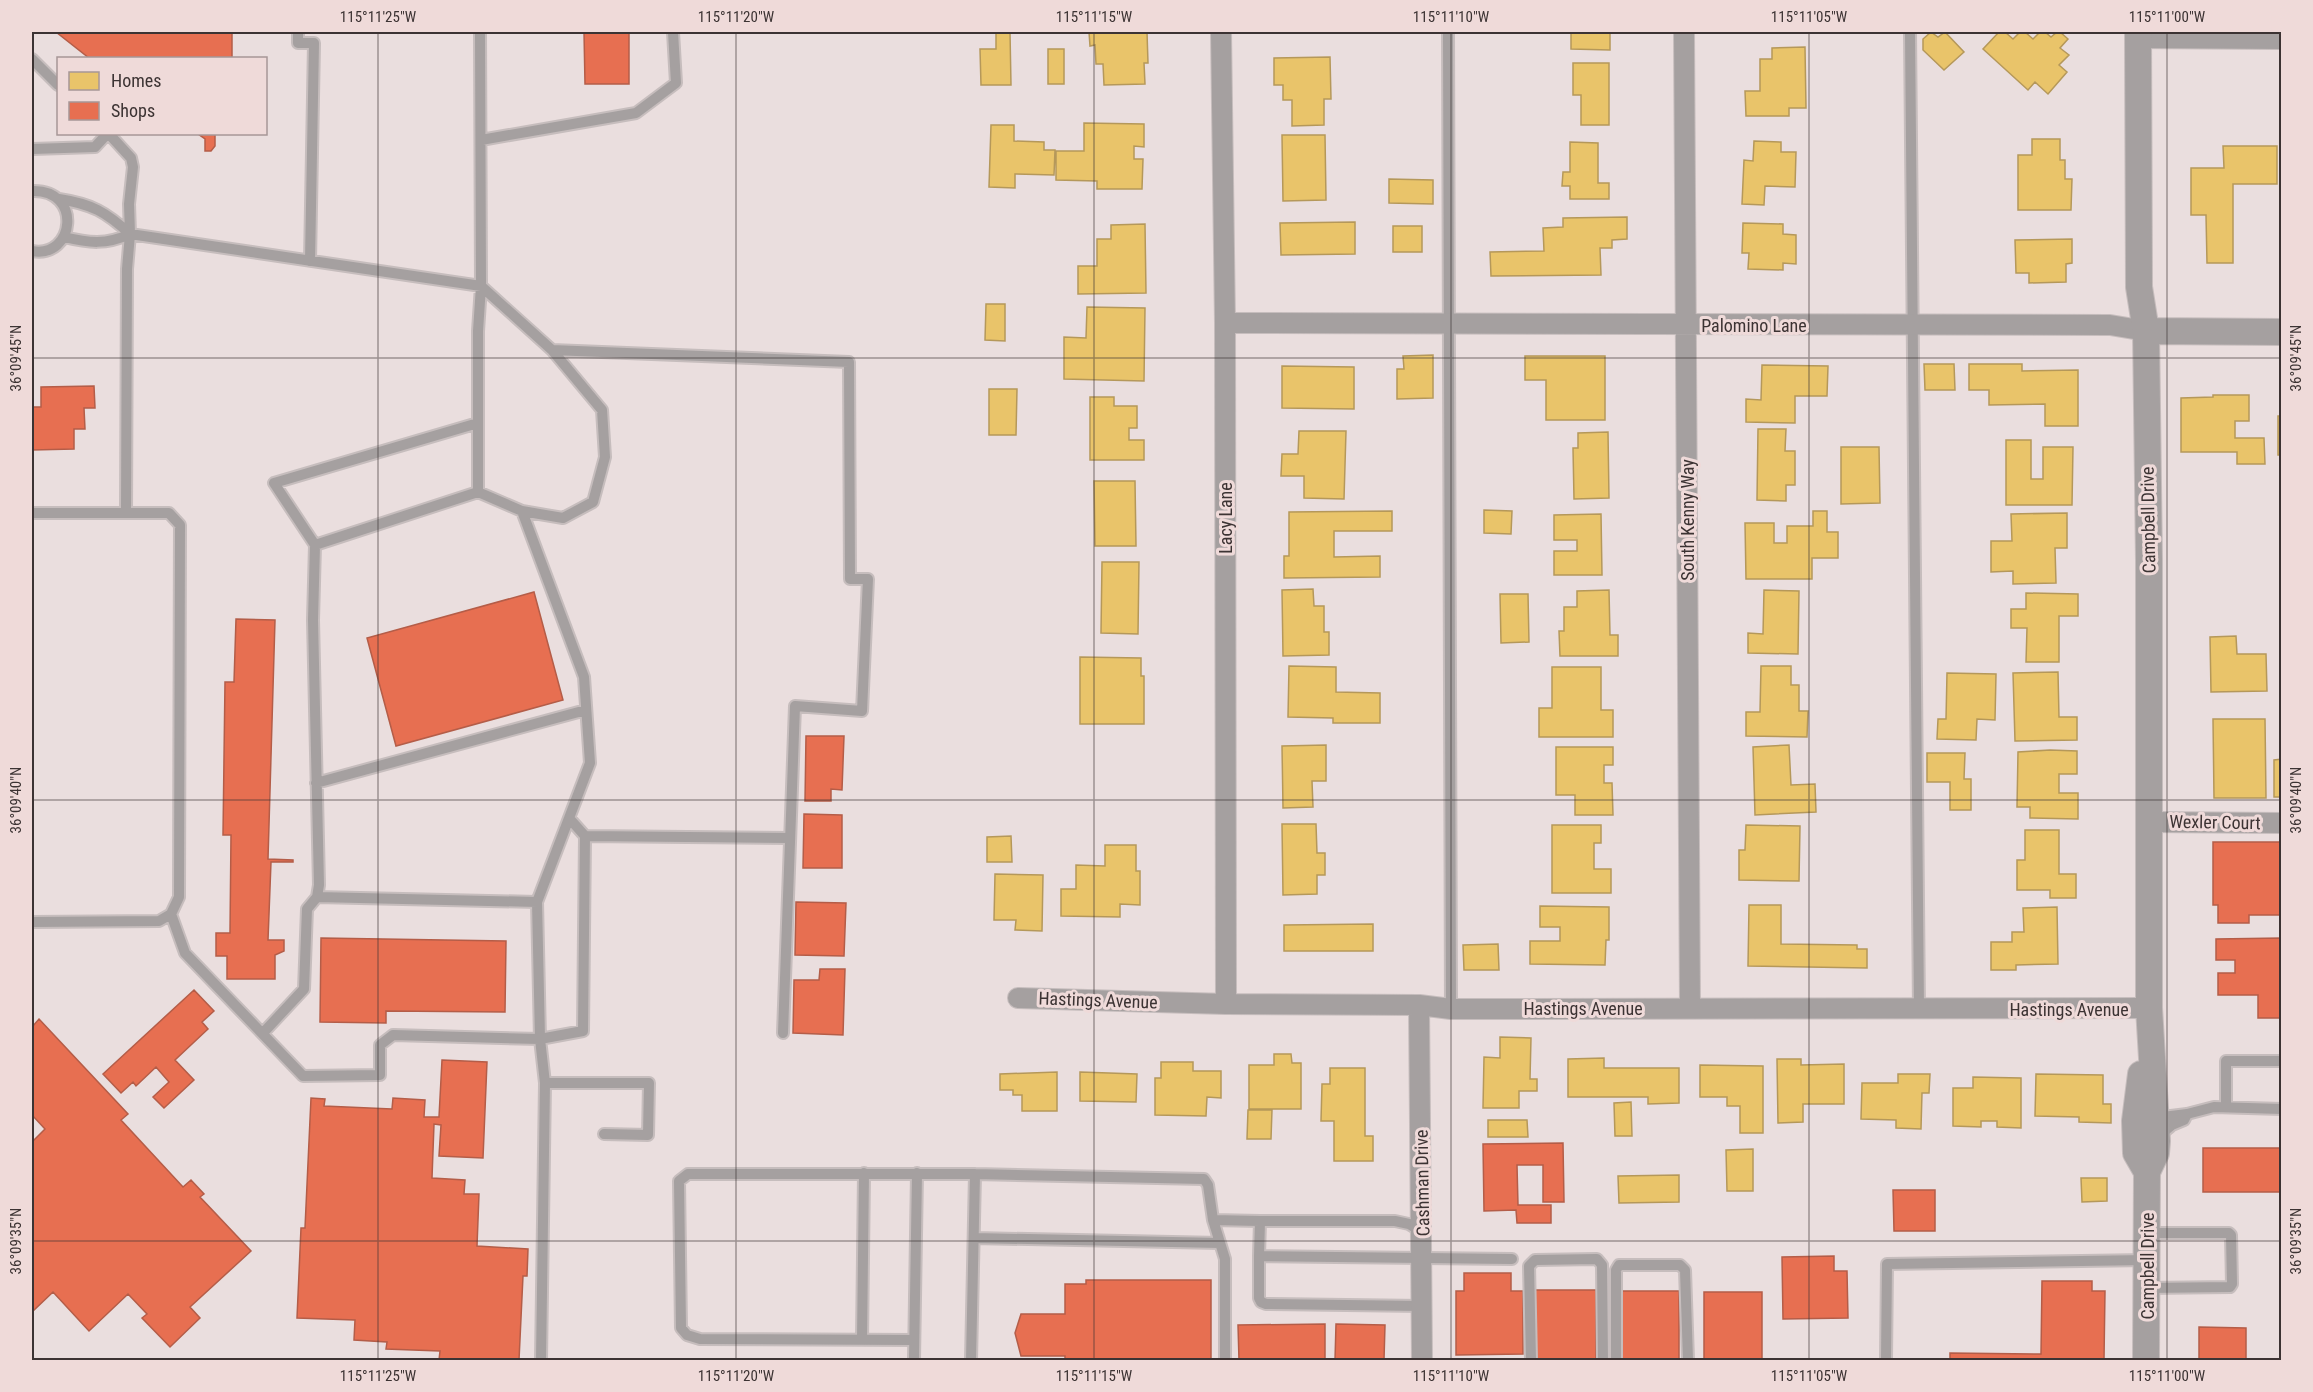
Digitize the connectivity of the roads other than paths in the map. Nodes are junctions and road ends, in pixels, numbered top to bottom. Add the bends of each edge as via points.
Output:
1 (298, 32) edge
2 (480, 32) edge
3 (673, 32) edge
4 (1221, 32) edge
5 (1448, 32) edge
6 (1684, 32) edge
7 (1910, 32) edge
8 (2138, 35) edge
9 (2282, 39) edge
10 (32, 59) edge
11 (57, 84) edge
12 (107, 135) edge
13 (109, 135) edge
14 (481, 140) junction
15 (32, 149) edge
16 (32, 191) edge
17 (59, 199) junction
18 (130, 234) junction
19 (64, 237) junction
20 (33, 254) edge
21 (310, 261) junction
22 (482, 286) junction
23 (1225, 323) junction
24 (1449, 324) junction
25 (1686, 325) junction
26 (1912, 326) junction
27 (2146, 331) junction
28 (2282, 332) edge
29 (552, 350) junction
30 (478, 423) junction
31 (478, 492) junction
32 (522, 511) junction
33 (32, 513) edge
34 (126, 513) junction
35 (315, 545) junction
36 (586, 710) junction
37 (316, 783) junction
38 (569, 818) junction
39 (2149, 822) junction
40 (2282, 823) edge
41 (585, 836) junction
42 (790, 838) junction
43 (317, 897) junction
44 (537, 902) junction
45 (171, 914) junction
46 (32, 922) edge
47 (1018, 998) dead end
48 (1226, 1004) junction
49 (1419, 1005) junction
50 (1690, 1008) junction
51 (2149, 1008) junction
52 (1451, 1009) junction
53 (1919, 1010) junction
54 (262, 1033) junction
55 (783, 1033) dead end
56 (540, 1039) junction
57 (2282, 1061) edge
58 (545, 1083) junction
59 (2226, 1107) junction
60 (2282, 1109) edge
61 (2187, 1114) junction
62 (2149, 1127) junction
63 (604, 1134) dead end
64 (864, 1173) junction
65 (917, 1173) junction
66 (975, 1173) junction
67 (1213, 1220) junction
68 (1260, 1221) junction
69 (1423, 1233) junction
70 (2147, 1233) junction
71 (974, 1238) junction
72 (1220, 1243) junction
73 (1259, 1256) junction
74 (1422, 1259) junction
75 (1512, 1259) dead end
76 (2147, 1260) junction
77 (2147, 1288) junction
78 (1422, 1306) junction
79 (862, 1340) junction
80 (914, 1340) junction
81 (541, 1360) edge
82 (914, 1360) edge
83 (971, 1360) edge
84 (1226, 1360) edge
85 (1422, 1360) edge
86 (1531, 1360) edge
87 (1603, 1360) edge
88 (1616, 1360) edge
89 (1688, 1360) edge
90 (1886, 1360) edge
91 (2146, 1360) edge

1 - 21 lane via 298,43 314,43
2 - 14 lane
3 - 14 lane via 676,83 636,113
4 - 23 street, Lacy Lane
5 - 24 lane
6 - 25 street, South Kenny Way
7 - 26 lane
8 - 9 street
8 - 27 street, Campbell Drive via 2139,286
10 - 11 lane
12 - 15 lane via 94,147
13 - 18 lane via 131,158 134,167
14 - 22 lane
16 - 17 lane via 51,193
17 - 18 lane via 83,202 111,217
17 - 19 lane via 68,216
18 - 19 lane via 114,242
18 - 21 lane
18 - 34 lane
19 - 20 lane via 48,250
21 - 22 lane
22 - 29 lane
22 - 30 lane
23 - 24 street, Palomino Lane
23 - 48 street, Lacy Lane
24 - 25 street, Palomino Lane
24 - 52 lane
25 - 26 street, Palomino Lane
25 - 50 street, South Kenny Way
26 - 27 street, Palomino Lane via 2110,325
26 - 53 lane
27 - 28 street, Palomino Lane
27 - 39 street, Campbell Drive
29 - 32 lane via 602,410 605,457 593,502 563,518
29 - 42 lane via 849,362 850,579 868,579 862,711 795,706
30 - 31 lane
30 - 35 lane via 274,483
31 - 32 lane
31 - 35 lane
32 - 36 lane via 584,677
33 - 34 lane
34 - 45 lane via 169,513 180,525 178,897
35 - 37 lane
36 - 37 lane
36 - 38 lane via 590,763
37 - 43 lane
38 - 41 lane
38 - 44 lane
39 - 40 street, Wexler Court
39 - 51 street, Campbell Drive
41 - 42 lane
41 - 56 lane via 583,1030
42 - 55 lane
43 - 44 lane
43 - 54 lane via 307,909 304,989
44 - 56 lane
45 - 46 lane via 159,921
45 - 54 lane via 186,953
47 - 48 street, Hastings Avenue
48 - 49 street, Hastings Avenue
49 - 52 street, Hastings Avenue
49 - 69 street, Cashman Drive
50 - 52 street, Hastings Avenue
50 - 53 street, Hastings Avenue
51 - 53 street, Hastings Avenue
51 - 62 street, Campbell Drive
54 - 56 lane via 303,1076 380,1075 380,1045 393,1035
56 - 58 lane
57 - 59 lane via 2226,1061
58 - 63 lane via 649,1083 648,1135
58 - 81 lane
59 - 60 lane
59 - 61 lane
61 - 62 lane
61 - 62 lane via 2161,1134
62 - 70 street, Campbell Drive via 2136,1153 2147,1172
64 - 65 lane
64 - 79 lane
64 - 79 lane via 688,1174 679,1181 681,1328 687,1335 700,1339
65 - 66 lane
65 - 80 lane
66 - 67 lane via 1204,1179
66 - 71 lane
67 - 68 lane
67 - 72 lane
68 - 69 lane via 1395,1221
68 - 73 lane
69 - 74 street, Cashman Drive
70 - 76 street, Campbell Drive
70 - 77 lane via 2229,1233 2232,1284
71 - 72 lane
71 - 83 lane
72 - 84 lane via 1225,1259
73 - 74 lane
73 - 78 lane via 1259,1298 1266,1304
74 - 75 lane
74 - 78 street, Cashman Drive
76 - 77 street, Campbell Drive
76 - 90 lane via 1887,1264
77 - 91 street, Campbell Drive
78 - 85 street, Cashman Drive
79 - 80 lane
80 - 82 lane
86 - 87 lane via 1529,1266 1535,1260 1597,1259 1602,1265
88 - 89 lane via 1619,1265 1680,1265 1684,1270

